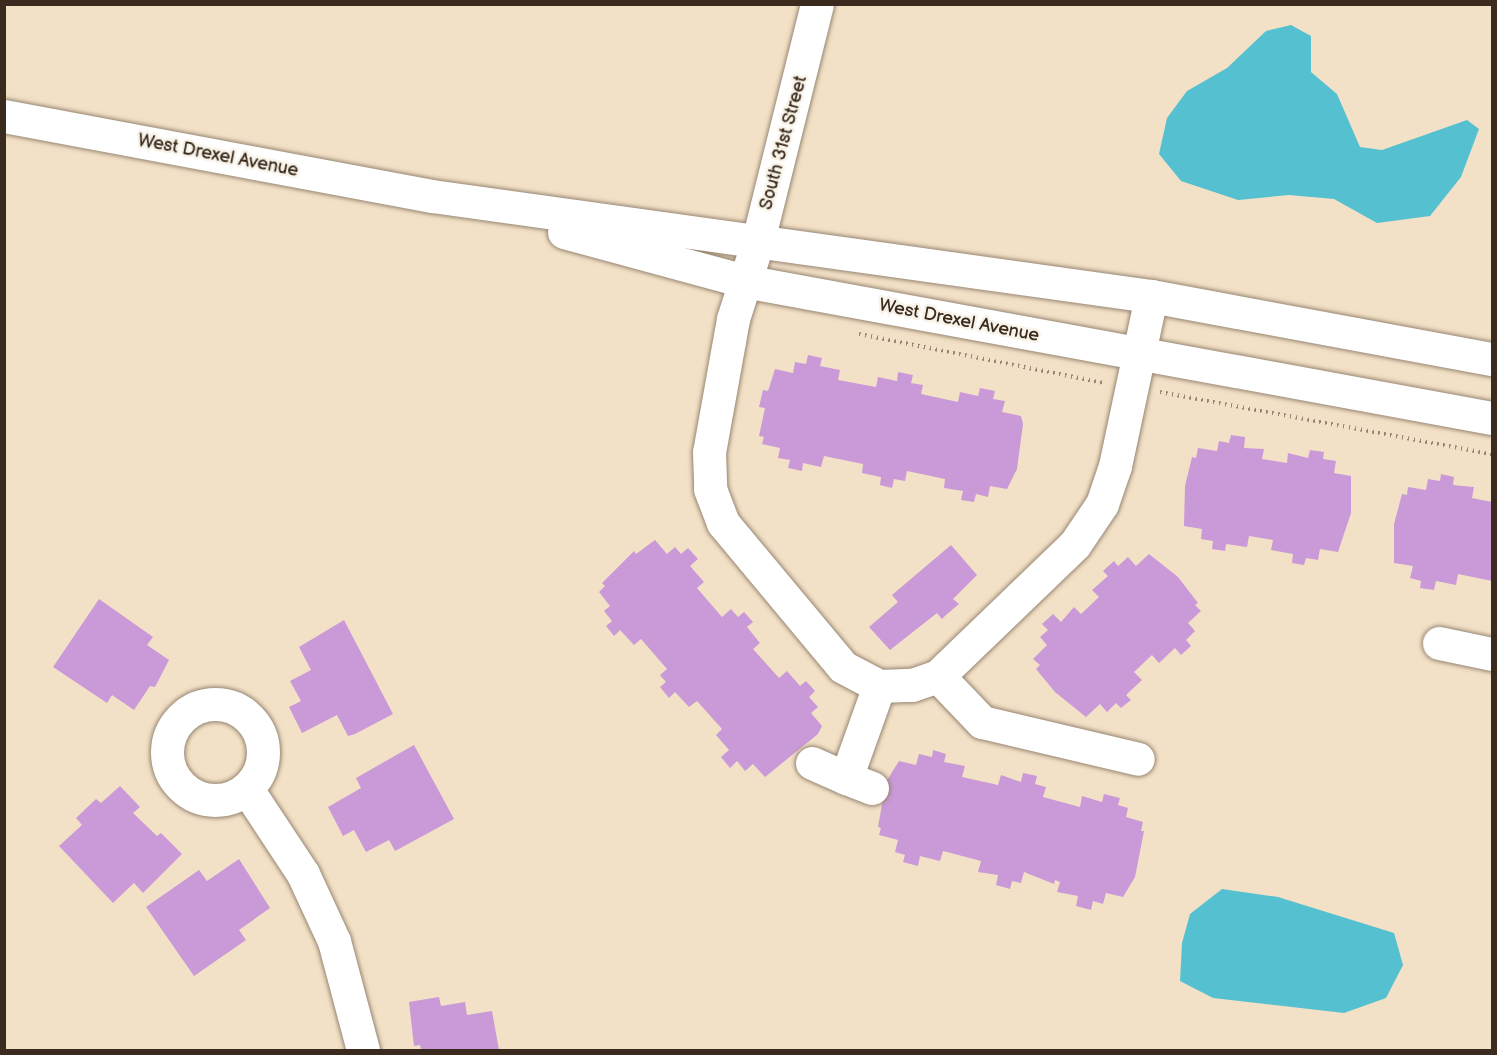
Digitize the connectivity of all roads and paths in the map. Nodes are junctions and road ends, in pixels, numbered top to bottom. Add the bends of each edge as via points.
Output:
1 (818, 4) edge
2 (4, 116) edge
3 (432, 196) junction
4 (758, 241) junction
5 (744, 281) junction
6 (1151, 296) junction
7 (854, 333) dead end
8 (1139, 354) junction
9 (1492, 359) edge
10 (1106, 383) dead end
11 (1157, 392) dead end
12 (1492, 413) edge
13 (1492, 454) edge
14 (1439, 643) dead end
15 (1492, 654) edge
16 (938, 676) junction
17 (879, 686) junction
18 (1138, 759) dead end
19 (812, 763) dead end
20 (247, 789) dead end
21 (363, 1050) edge

1 - 4 street, South 31st Street
2 - 3 street, West Drexel Avenue
3 - 4 street, West Drexel Avenue
3 - 5 street, West Drexel Avenue
4 - 5 street, South 31st Street
4 - 6 street, West Drexel Avenue
5 - 8 street, West Drexel Avenue
5 - 17 street, South 31st Street via 733,319 709,452 710,489 723,523 843,667
6 - 8 street
6 - 9 street, West Drexel Avenue
7 - 10 path
8 - 12 street, West Drexel Avenue
8 - 16 street via 1115,466 1102,504 1075,544
11 - 13 path
14 - 15 street
16 - 17 street via 912,685
16 - 18 street via 981,722
17 - 19 street via 859,783
20 - 21 street via 303,874 334,941

